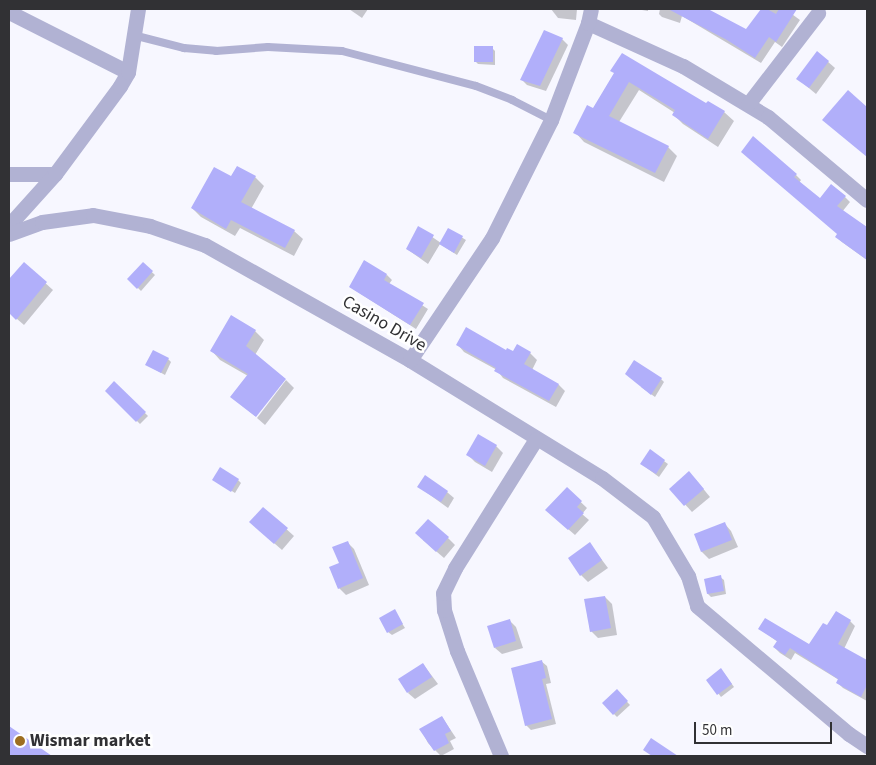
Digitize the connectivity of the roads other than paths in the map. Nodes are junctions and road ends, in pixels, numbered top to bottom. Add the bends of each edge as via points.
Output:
1 (138, 9) edge
2 (9, 12) edge
3 (818, 12) dead end
4 (590, 16) edge
5 (133, 36) junction
6 (128, 72) junction
7 (748, 104) junction
8 (551, 120) junction
9 (9, 174) edge
10 (55, 174) junction
11 (867, 200) edge
12 (9, 225) edge
13 (9, 234) edge
14 (410, 360) junction
15 (536, 439) junction
16 (867, 746) edge
17 (501, 756) edge

1 - 5 street
2 - 6 street
3 - 7 street
4 - 7 street
4 - 8 street
5 - 6 street
5 - 8 lane via 184,48 216,51 268,47 342,51 476,86
6 - 10 street
7 - 11 street
8 - 14 street via 492,238
9 - 10 street
10 - 12 street
13 - 14 street, Casino Drive via 42,222 93,215 150,226 205,245
14 - 15 street, Casino Drive
15 - 16 street, Casino Drive via 602,478 652,517 688,576 697,606
15 - 17 street via 455,568 443,593 444,610 457,651

